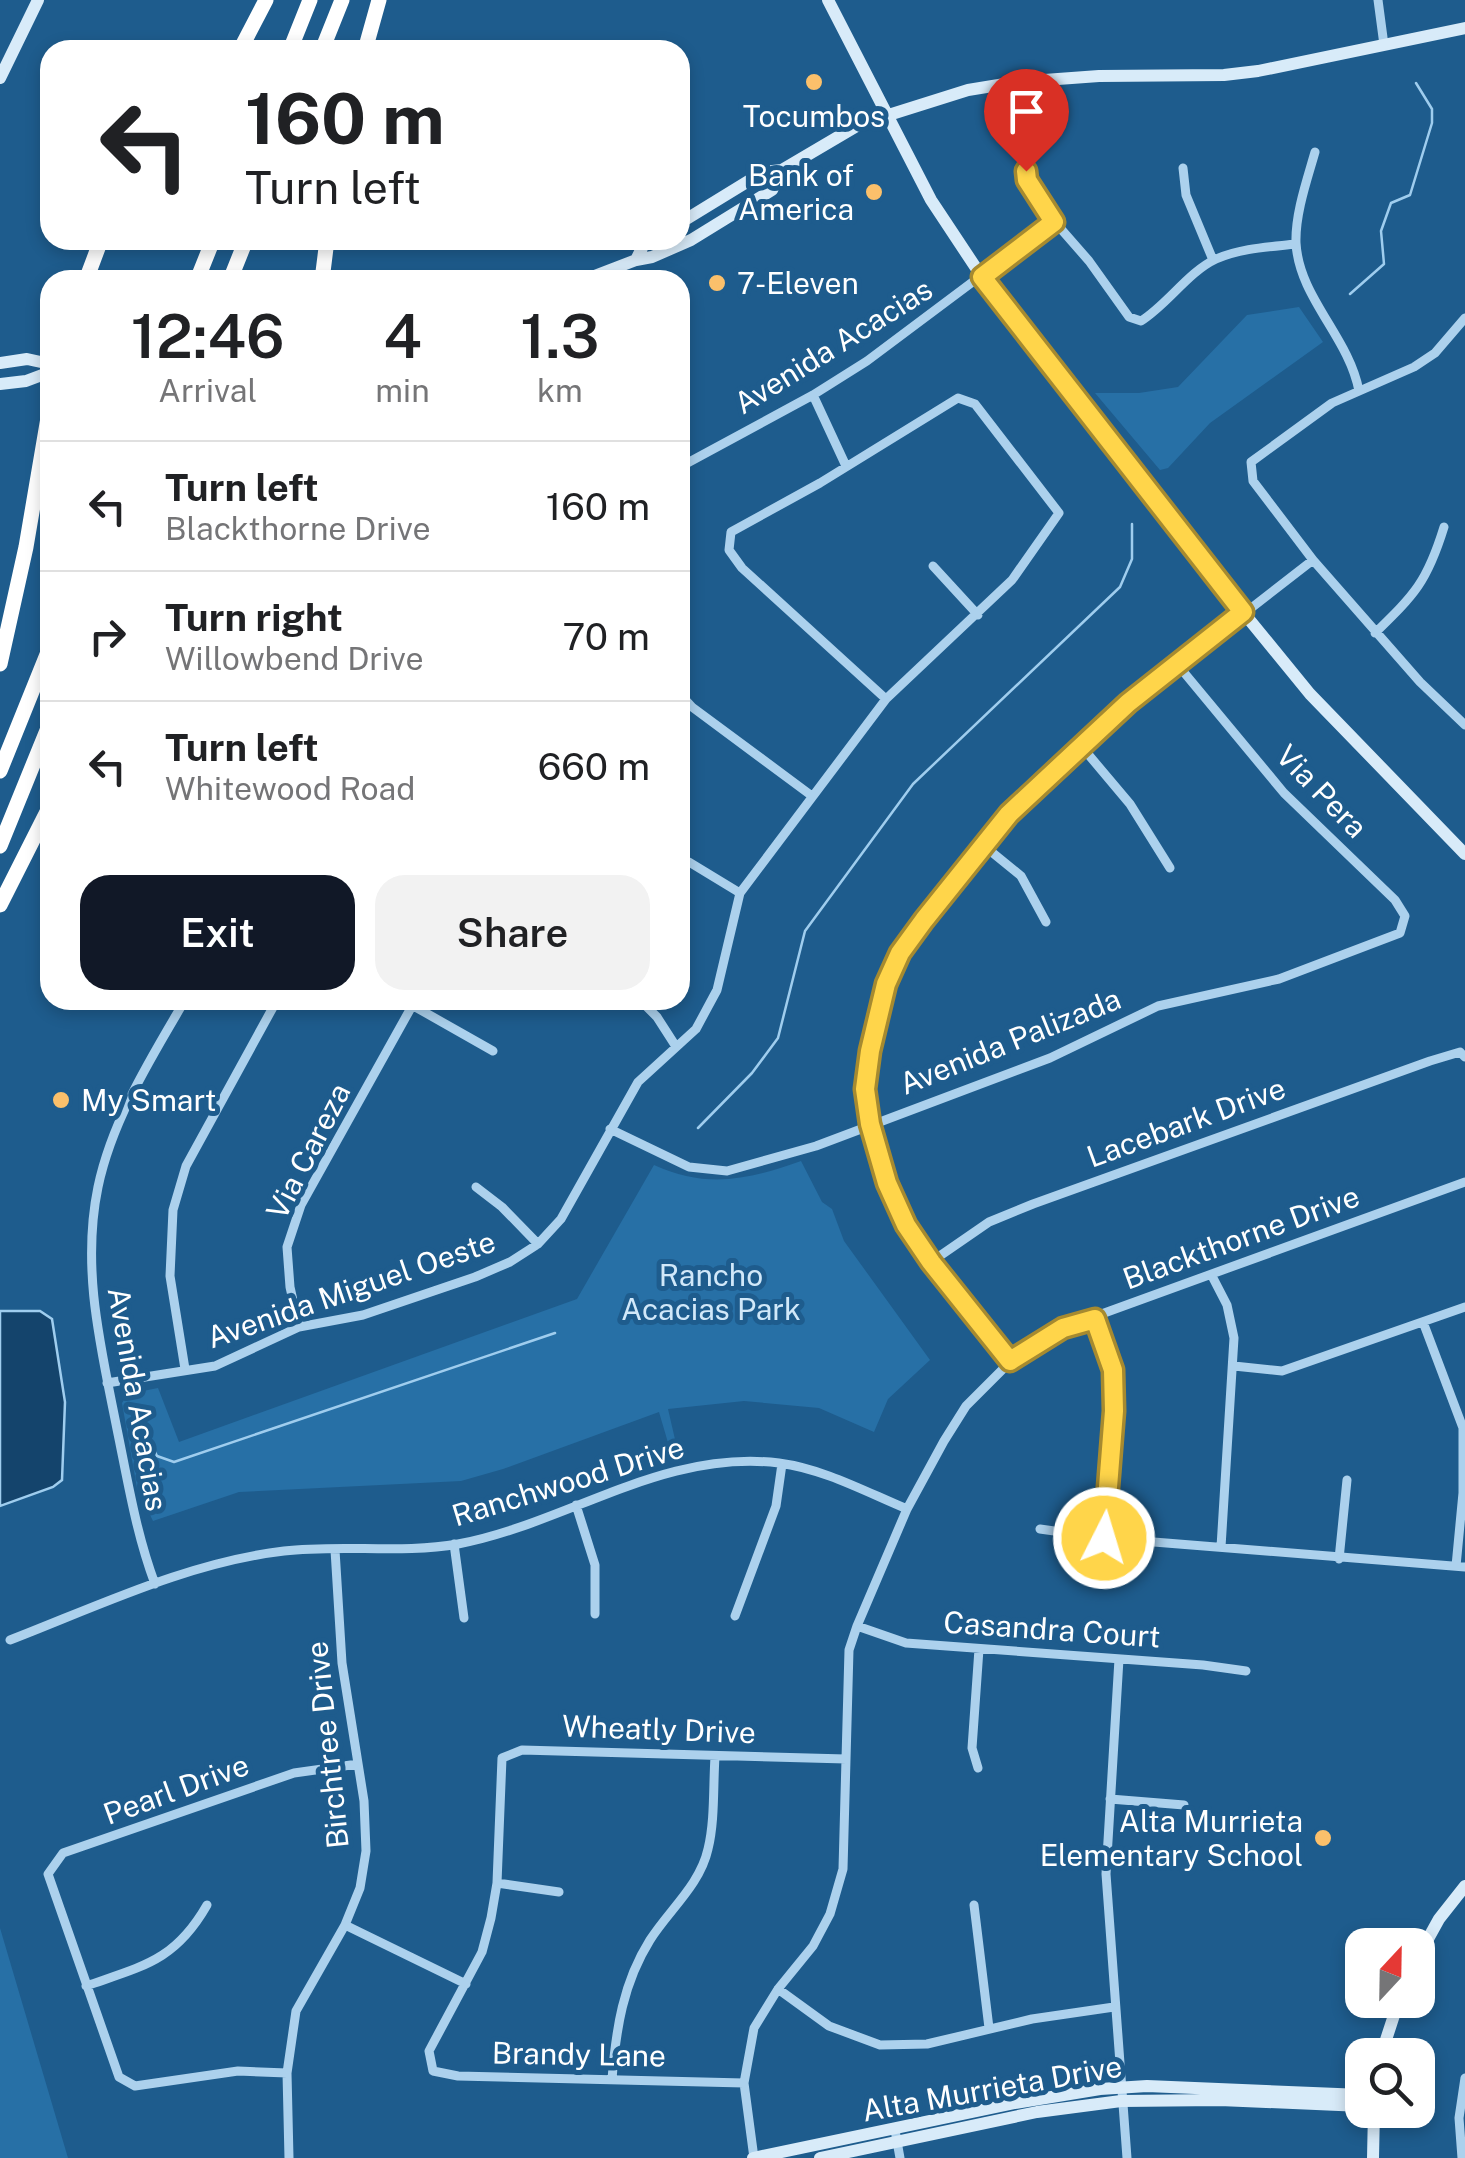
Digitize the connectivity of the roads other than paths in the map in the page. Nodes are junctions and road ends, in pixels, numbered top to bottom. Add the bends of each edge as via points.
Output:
1 (38, 0) edge
2 (266, 0) edge
3 (310, 0) edge
4 (342, 0) edge
5 (379, 0) edge
6 (828, 0) edge
7 (1378, 0) edge
8 (1465, 28) edge
9 (245, 40) edge
10 (294, 40) edge
11 (326, 40) edge
12 (368, 40) edge
13 (1384, 45) junction
14 (0, 78) edge
15 (885, 115) junction
16 (1315, 152) dead end
17 (1183, 168) dead end
18 (782, 170) junction
19 (1026, 171) dead end
20 (690, 217) edge
21 (1054, 222) junction
22 (690, 240) edge
23 (1296, 244) junction
24 (641, 250) edge
25 (669, 250) edge
26 (636, 260) junction
27 (1214, 260) junction
28 (610, 270) edge
29 (982, 277) junction
30 (1465, 318) edge
31 (40, 362) edge
32 (0, 364) edge
33 (40, 376) edge
34 (0, 384) edge
35 (1359, 391) junction
36 (814, 395) junction
37 (690, 461) edge
38 (40, 465) edge
39 (846, 466) junction
40 (1444, 527) dead end
41 (1313, 560) junction
42 (933, 566) dead end
43 (1243, 612) junction
44 (978, 614) junction
45 (1375, 633) junction
46 (0, 664) edge
47 (1177, 664) junction
48 (40, 672) edge
49 (886, 700) junction
50 (690, 705) edge
51 (1465, 725) edge
52 (40, 748) edge
53 (1082, 748) junction
54 (0, 772) edge
55 (812, 796) junction
56 (40, 826) edge
57 (983, 844) junction
58 (0, 846) edge
59 (1465, 854) edge
60 (690, 863) edge
61 (1170, 868) dead end
62 (740, 893) junction
63 (0, 905) edge
64 (1046, 922) dead end
65 (1376, 944) joint
66 (179, 1010) edge
67 (272, 1010) edge
68 (403, 1010) edge
69 (420, 1010) edge
70 (650, 1010) edge
71 (675, 1045) junction
72 (493, 1051) dead end
73 (1465, 1058) edge
74 (870, 1124) junction
75 (610, 1128) junction
76 (1465, 1182) edge
77 (476, 1187) dead end
78 (538, 1244) junction
79 (931, 1262) junction
80 (1212, 1276) junction
81 (1465, 1307) edge
82 (1095, 1319) junction
83 (1423, 1322) junction
84 (299, 1328) junction
85 (1010, 1361) junction
86 (1234, 1366) junction
87 (185, 1370) junction
88 (106, 1383) junction
89 (1464, 1428) edge
90 (782, 1464) junction
91 (1347, 1480) dead end
92 (576, 1504) junction
93 (907, 1509) junction
94 (1040, 1529) dead end
95 (1104, 1538) junction
96 (454, 1544) junction
97 (1221, 1548) junction
98 (335, 1550) junction
99 (1339, 1559) junction
100 (1461, 1567) edge
101 (155, 1584) junction
102 (595, 1614) dead end
103 (736, 1616) dead end
104 (464, 1618) dead end
105 (857, 1626) junction
106 (10, 1640) dead end
107 (979, 1650) junction
108 (1118, 1660) junction
109 (1246, 1672) dead end
110 (715, 1757) junction
111 (846, 1759) junction
112 (358, 1764) junction
113 (978, 1768) dead end
114 (1110, 1799) junction
115 (1184, 1805) dead end
116 (497, 1883) junction
117 (1465, 1886) edge
118 (559, 1892) dead end
119 (207, 1905) dead end
120 (974, 1905) dead end
121 (344, 1925) junction
122 (1434, 1928) edge
123 (466, 1984) junction
124 (86, 1986) junction
125 (778, 1989) junction
126 (1114, 2008) junction
127 (990, 2028) junction
128 (287, 2073) junction
129 (1465, 2078) edge
130 (612, 2079) junction
131 (744, 2083) junction
132 (1120, 2094) junction
133 (1345, 2095) edge
134 (1345, 2105) edge
135 (1374, 2128) edge
136 (896, 2136) junction
137 (289, 2158) edge
138 (754, 2158) edge
139 (820, 2158) edge
140 (900, 2158) edge
141 (1126, 2158) edge
142 (1373, 2158) edge
143 (1462, 2158) edge

1 - 14 main road
2 - 9 highway
3 - 10 highway
4 - 11 highway
5 - 12 highway
6 - 15 main road
7 - 13 street
8 - 13 main road
13 - 15 main road via 1224,75 1016,82
15 - 18 main road
15 - 29 main road
16 - 23 street
17 - 27 street via 1186,195
18 - 20 main road via 764,172
18 - 22 main road via 772,190
19 - 21 street
21 - 27 street via 1130,317 1141,321
21 - 29 street, Avenida Acacias
23 - 27 street
23 - 35 street
24 - 26 main road
25 - 26 main road
26 - 28 main road
29 - 36 street, Avenida Acacias
29 - 43 main road
30 - 35 street via 1435,353
31 - 32 main road
33 - 34 main road
35 - 41 street via 1311,416 1251,462 1253,481
36 - 37 street, Avenida Acacias
36 - 39 street
38 - 46 highway
39 - 44 street, Avenida Miguel Oeste via 958,398 976,404 1058,513 1012,580
39 - 49 street via 731,532 729,550
40 - 45 street via 1417,592
41 - 43 street
41 - 45 street
42 - 44 street
43 - 47 street
43 - 59 main road via 1332,718
44 - 49 street, Avenida Miguel Oeste
45 - 51 street
47 - 53 street
47 - 65 street, Via Pera via 1284,793 1395,900 1404,916 1400,933
48 - 54 highway
49 - 55 street, Avenida Miguel Oeste
50 - 55 street
52 - 58 highway
53 - 57 street
53 - 61 street via 1130,804
55 - 62 street, Avenida Miguel Oeste
56 - 63 highway
57 - 64 street via 1021,876
57 - 74 street via 900,953 886,984 865,1089
60 - 62 street
62 - 71 street, Avenida Miguel Oeste via 717,990 696,1029
65 - 74 street, Avenida Palizada via 1279,979 1158,1006 1050,1058
66 - 88 street, Avenida Acacias via 134,1089 98,1185 90,1267
67 - 87 street via 186,1166 173,1210 170,1276
68 - 84 street, Via Careza via 301,1205 287,1246
69 - 72 street
70 - 71 street
71 - 75 street, Avenida Miguel Oeste via 638,1082
73 - 79 street, Lacebark Drive via 1460,1052 1430,1061 1033,1204 988,1222
74 - 75 street, Avenida Palizada via 727,1171 688,1167
74 - 79 street via 887,1183
75 - 78 street, Avenida Miguel Oeste via 561,1219
76 - 80 street, Blackthorne Drive
77 - 78 street
78 - 84 street, Avenida Miguel Oeste via 475,1277 363,1315
79 - 85 street
80 - 82 street, Blackthorne Drive
80 - 86 street via 1227,1305
81 - 83 street
82 - 85 street, Blackthorne Drive via 1063,1328
82 - 95 street via 1113,1370
83 - 86 street via 1282,1371
83 - 89 street
84 - 87 street, Avenida Miguel Oeste via 215,1366
85 - 93 street, Blackthorne Drive via 966,1406
86 - 97 street
87 - 88 street, Avenida Miguel Oeste
88 - 101 street, Avenida Acacias via 137,1536
89 - 100 street
90 - 92 street, Ranchwood Drive via 700,1465
90 - 93 street, Ranchwood Drive
90 - 103 street via 776,1506
91 - 99 street
92 - 96 street, Ranchwood Drive via 519,1528
92 - 102 street via 595,1565
93 - 105 street, Blackthorne Drive
94 - 95 street
95 - 97 street
96 - 98 street, Ranchwood Drive
96 - 104 street
97 - 99 street
98 - 101 street, Ranchwood Drive via 231,1560
98 - 112 street, Birchtree Drive via 342,1663
99 - 100 street
101 - 106 street, Ranchwood Drive
105 - 107 street, Casandra Court via 906,1643
105 - 111 street, Blackthorne Drive via 848,1650
107 - 108 street, Casandra Court
107 - 113 street via 972,1748
108 - 109 street, Casandra Court
108 - 114 street
110 - 111 street, Wheatly Drive
110 - 116 street, Wheatly Drive via 522,1750 502,1758
110 - 130 street via 708,1850 632,1974 616,2028
111 - 125 street, Blackthorne Drive via 843,1869 830,1914
112 - 121 street, Birchtree Drive via 366,1851
112 - 124 street, Pearl Drive via 294,1773 63,1854 48,1874
114 - 115 street
114 - 126 street via 1106,1874
116 - 118 street
116 - 123 street via 482,1952
117 - 122 main road
119 - 124 street via 192,1931 160,1960
120 - 127 street
121 - 123 street
121 - 128 street, Birchtree Drive via 296,2011
123 - 130 street, Brandy Lane via 430,2051 433,2071
124 - 128 street via 119,2078 135,2086 238,2071
125 - 127 street via 829,2026 880,2045 927,2044
125 - 131 street, Blackthorne Drive via 754,2028
126 - 127 street
126 - 132 street
128 - 137 street, Birchtree Drive
129 - 143 street
130 - 131 street, Brandy Lane
131 - 138 street, Blackthorne Drive
132 - 133 main road, Alta Murrieta Drive
132 - 134 main road, Alta Murrieta Drive
132 - 136 main road, Alta Murrieta Drive via 1030,2100
132 - 141 street
135 - 142 main road
136 - 138 main road, Alta Murrieta Drive
136 - 139 main road, Alta Murrieta Drive
136 - 140 street

